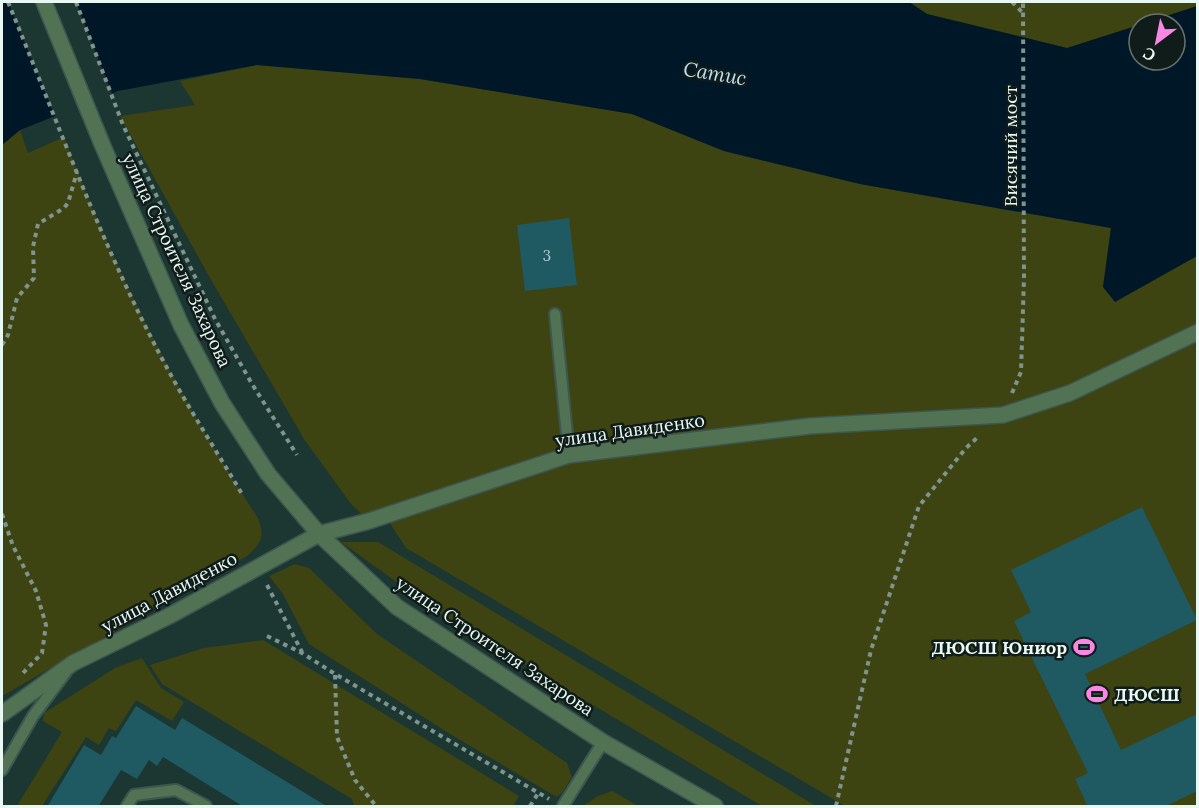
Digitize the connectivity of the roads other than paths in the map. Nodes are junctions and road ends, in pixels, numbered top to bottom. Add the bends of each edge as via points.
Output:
1 (44, 2) edge
2 (555, 314) dead end
3 (1197, 332) edge
4 (569, 455) junction
5 (319, 534) junction
6 (73, 663) junction
7 (2, 714) edge
8 (603, 742) junction
9 (2, 770) edge
10 (563, 806) edge
11 (127, 807) edge
12 (206, 807) edge
13 (715, 807) edge

1 - 5 street, улица Строителя Захарова via 181,325 222,403 268,474
2 - 4 lane
3 - 4 street, улица Давиденко via 1070,393 1003,414 810,426
4 - 5 street, улица Давиденко
5 - 6 street, улица Давиденко
5 - 8 street, улица Строителя Захарова via 397,607
6 - 7 street, улица Давиденко
6 - 9 lane via 33,716
8 - 10 lane
8 - 13 street, улица Строителя Захарова
11 - 12 lane via 134,795 177,790

